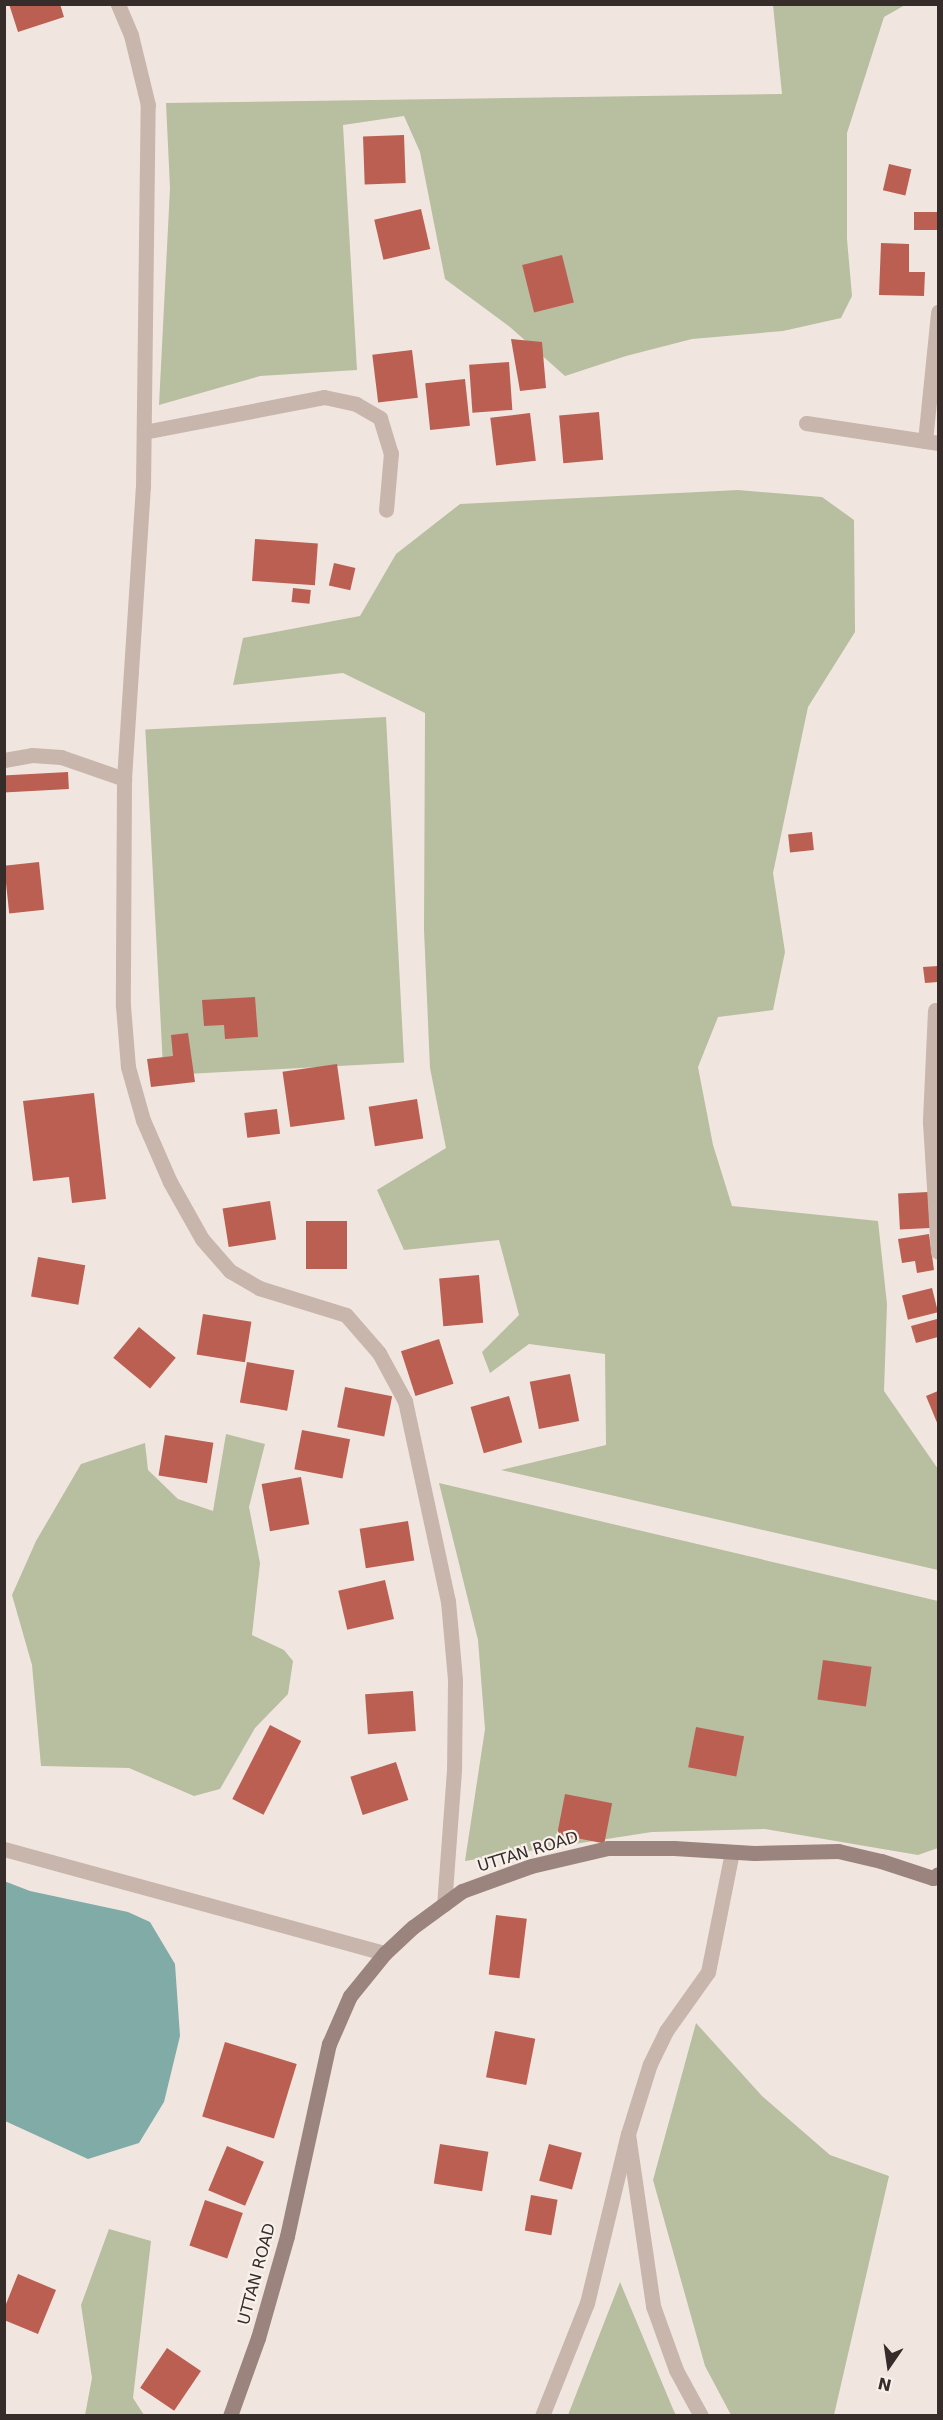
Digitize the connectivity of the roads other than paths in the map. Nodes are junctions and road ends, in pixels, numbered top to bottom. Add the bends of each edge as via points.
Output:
1 (118, 4) edge
2 (939, 312) edge
3 (806, 423) dead end
4 (144, 432) junction
5 (932, 442) edge
6 (386, 510) dead end
7 (4, 760) edge
8 (124, 779) junction
9 (935, 1011) dead end
10 (939, 1252) edge
11 (4, 1849) edge
12 (732, 1851) junction
13 (939, 1874) edge
14 (444, 1905) junction
15 (386, 1953) junction
16 (628, 2134) junction
17 (230, 2415) edge
18 (542, 2415) edge
19 (701, 2415) edge

1 - 4 street via 131,35 148,105
2 - 5 street
3 - 5 street
4 - 6 street via 324,397 356,404 380,418 391,453
4 - 8 street
7 - 8 street via 32,755 61,756
8 - 14 street via 123,1006 128,1067 144,1120 170,1182 202,1239 230,1271 259,1288 345,1315 379,1353 405,1401 448,1601 455,1680 454,1770
9 - 10 street via 930,1122
11 - 15 street
12 - 13 main road, UTTAN ROAD via 838,1851 933,1878
12 - 14 main road, UTTAN ROAD via 608,1848 531,1866 462,1891
12 - 16 street via 708,1972 666,2031 650,2064
14 - 15 main road, UTTAN ROAD
15 - 17 main road, UTTAN ROAD via 350,1996 329,2044 287,2236 258,2338
16 - 18 street via 587,2303
16 - 19 street via 652,2306 676,2370

